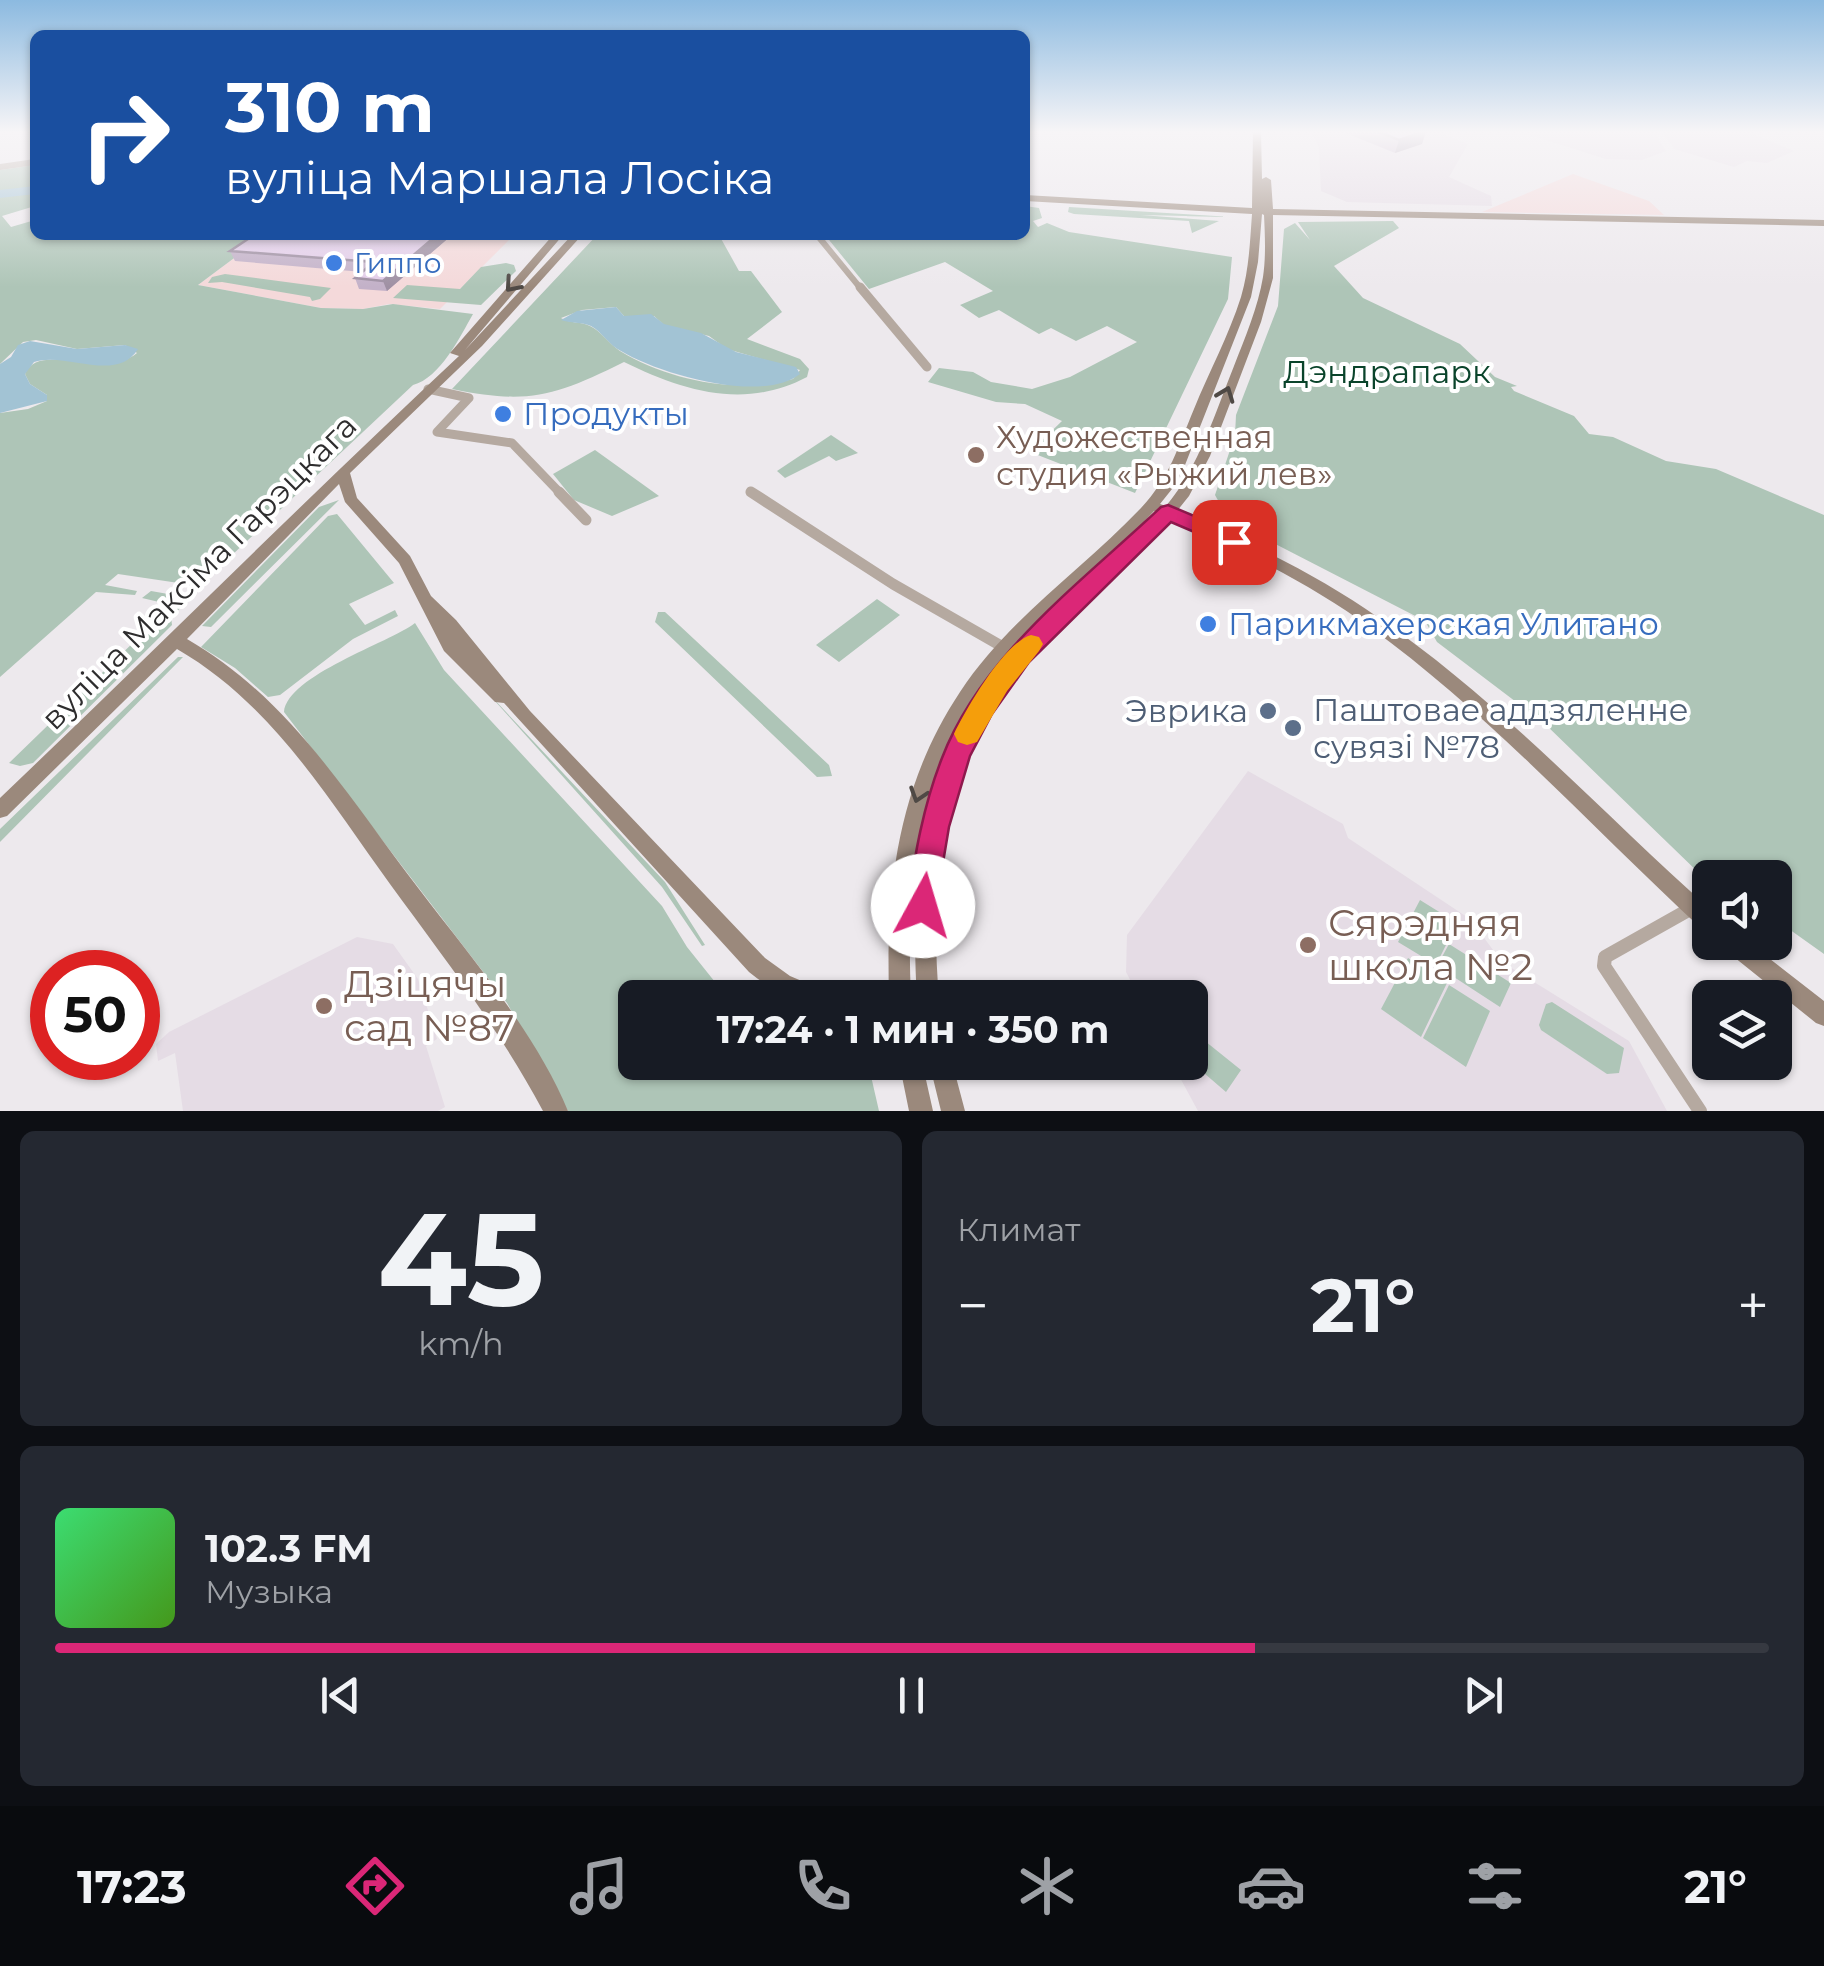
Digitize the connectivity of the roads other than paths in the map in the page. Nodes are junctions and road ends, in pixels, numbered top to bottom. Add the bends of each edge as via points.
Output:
1 (1266, 183) edge
2 (1030, 198) edge
3 (1261, 212) junction
4 (1824, 223) edge
5 (553, 240) edge
6 (572, 240) edge
7 (822, 240) edge
8 (535, 259) junction
9 (553, 260) junction
10 (927, 367) dead end
11 (441, 378) junction
12 (428, 390) junction
13 (342, 472) junction
14 (751, 492) dead end
15 (350, 498) junction
16 (310, 506) junction
17 (1160, 509) junction
18 (586, 520) dead end
19 (176, 640) junction
20 (1002, 647) junction
21 (0, 810) edge
22 (1692, 908) joint
23 (1755, 960) edge
24 (777, 980) edge
25 (900, 980) edge
26 (927, 980) edge
27 (1824, 1015) edge
28 (914, 1080) edge
29 (945, 1080) edge
30 (556, 1111) edge
31 (921, 1111) edge
32 (954, 1111) edge
33 (1700, 1111) edge

1 - 3 main road
2 - 3 main road
3 - 4 main road
3 - 17 main road via 1248,293
5 - 8 main road, вуліца Максіма Гарэцкага
6 - 9 main road, вуліца Максіма Гарэцкага
7 - 10 street
8 - 9 main road
8 -> 11 main road, вуліца Максіма Гарэцкага
9 - 11 main road, вуліца Максіма Гарэцкага
11 - 12 main road, вуліца Максіма Гарэцкага
12 - 13 main road, вуліца Максіма Гарэцкага
12 - 18 street via 469,398 437,432 512,443
13 - 15 main road
13 - 16 main road, вуліца Максіма Гарэцкага
14 - 20 street
15 - 16 main road
15 - 24 main road via 405,560 463,663 524,716
16 - 19 main road, вуліца Максіма Гарэцкага
17 - 20 main road
17 - 22 main road via 1280,566 1419,656
17 - 26 main road via 1020,655 963,742 926,869
19 - 21 main road, вуліца Максіма Гарэцкага
19 - 30 main road via 226,670 328,778 499,1010
20 -> 25 main road via 950,720 913,812 898,905
22 - 33 street via 1605,957 1604,966
23 - 27 main road
28 - 31 main road
29 - 32 main road

